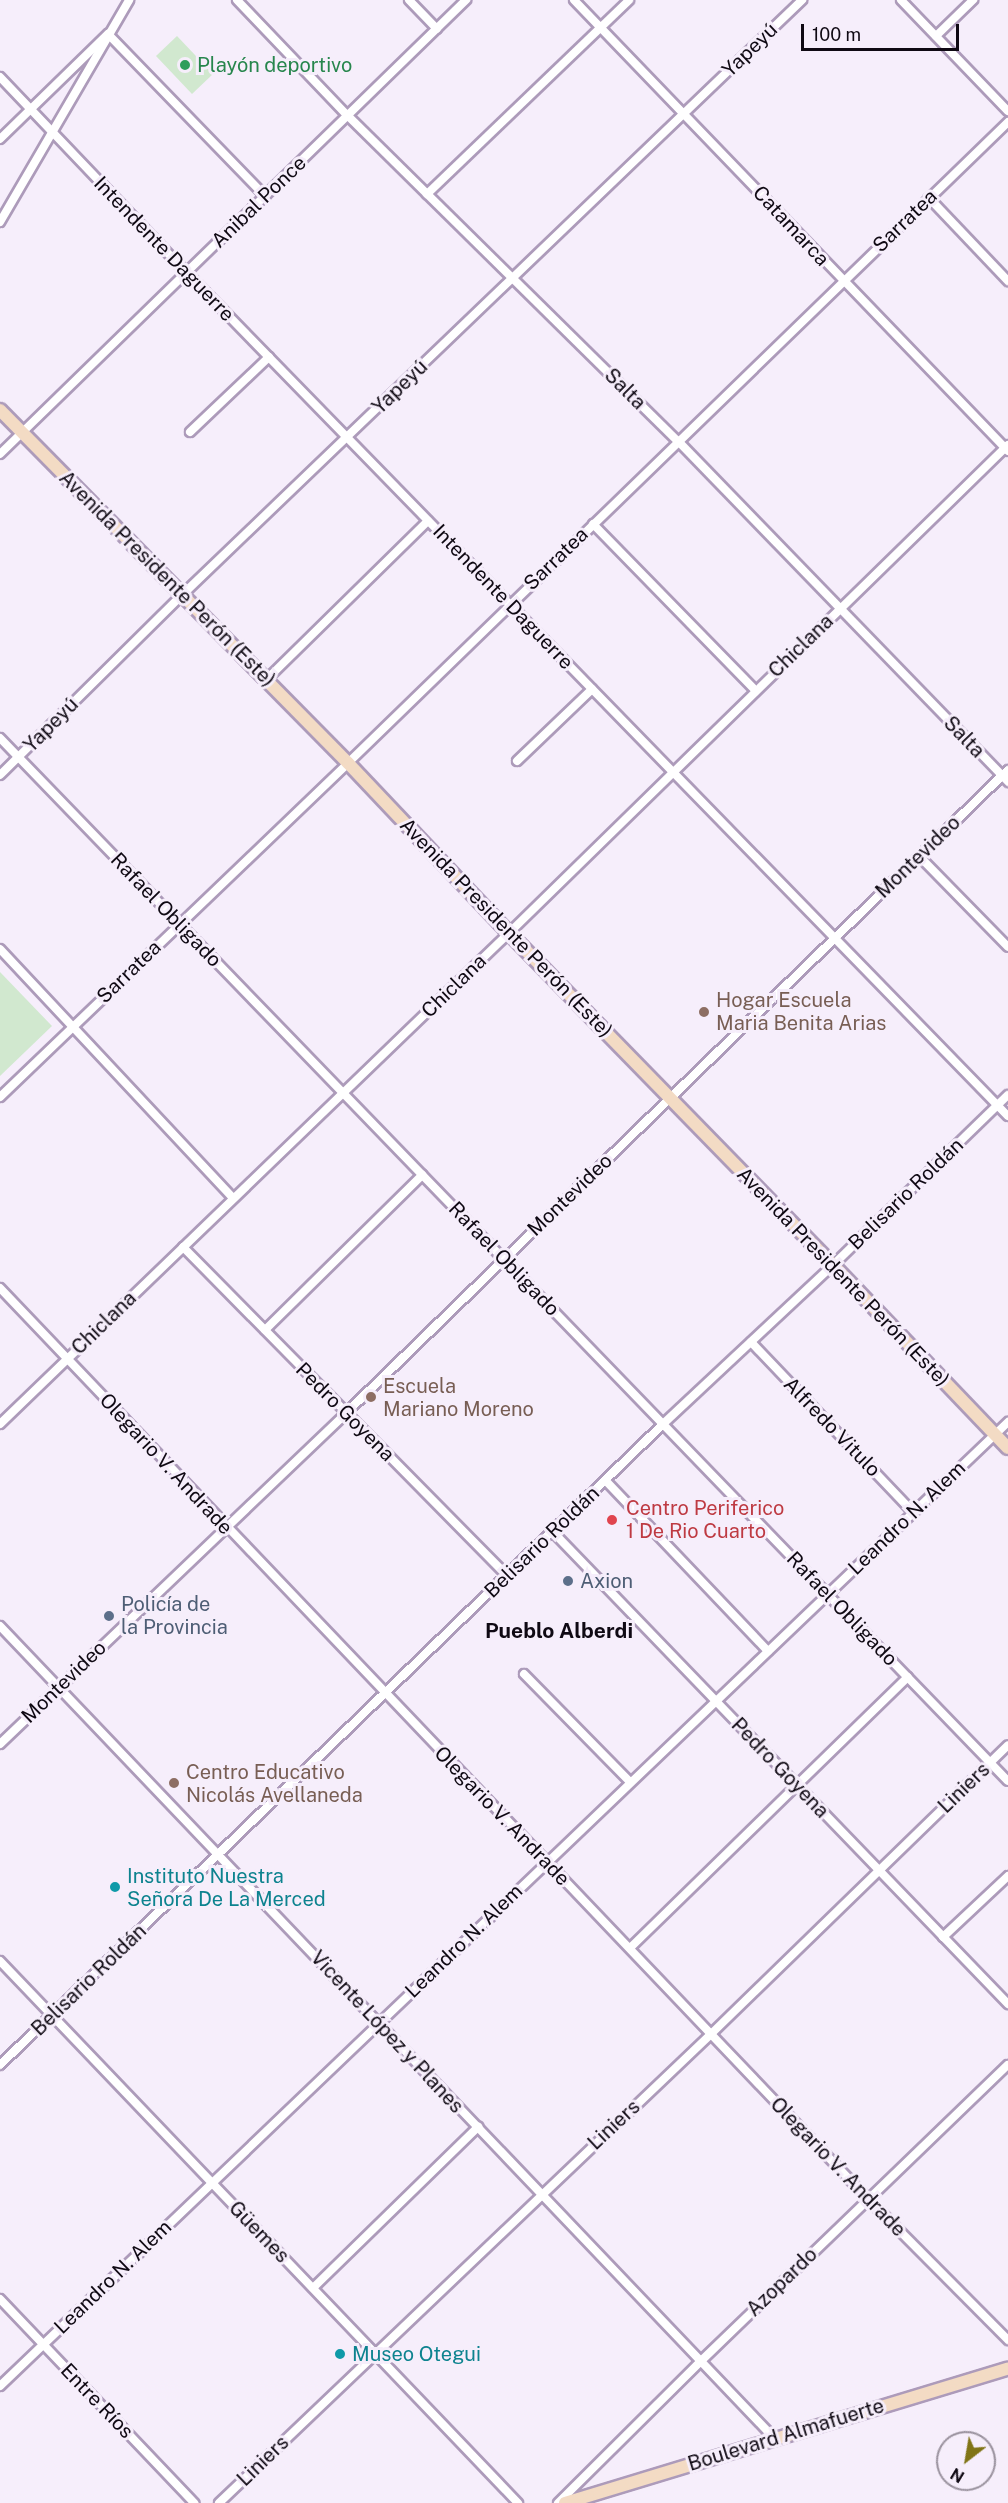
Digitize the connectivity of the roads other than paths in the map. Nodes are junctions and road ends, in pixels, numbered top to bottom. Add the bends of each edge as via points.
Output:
1 (237, 0) edge
2 (409, 0) edge
3 (466, 0) edge
4 (574, 0) edge
5 (629, 0) edge
6 (802, 0) edge
7 (901, 0) edge
8 (973, 0) edge
9 (129, 2) edge
10 (600, 27) junction
11 (436, 29) junction
12 (108, 34) junction
13 (936, 36) junction
14 (0, 77) edge
15 (31, 109) junction
16 (1008, 111) edge
17 (684, 113) junction
18 (347, 115) junction
19 (1008, 122) edge
20 (52, 132) junction
21 (0, 138) edge
22 (427, 194) junction
23 (265, 196) junction
24 (929, 198) junction
25 (0, 222) edge
26 (186, 272) junction
27 (513, 278) junction
28 (842, 281) junction
29 (1008, 281) edge
30 (269, 357) junction
31 (0, 410) edge
32 (190, 432) dead end
33 (22, 433) junction
34 (347, 437) junction
35 (678, 441) junction
36 (1007, 448) edge
37 (0, 454) edge
38 (428, 521) junction
39 (592, 524) junction
40 (181, 596) junction
41 (509, 604) junction
42 (840, 609) junction
43 (266, 680) junction
44 (592, 689) junction
45 (756, 691) junction
46 (0, 738) edge
47 (19, 757) junction
48 (517, 761) dead end
49 (348, 763) junction
50 (673, 772) junction
51 (0, 775) edge
52 (1006, 776) edge
53 (919, 856) junction
54 (179, 923) junction
55 (509, 933) junction
56 (835, 938) junction
57 (1008, 947) edge
58 (0, 949) edge
59 (73, 1025) junction
60 (342, 1092) junction
61 (1008, 1095) edge
62 (0, 1096) edge
63 (670, 1098) junction
64 (998, 1105) junction
65 (1008, 1116) edge
66 (422, 1174) junction
67 (233, 1198) junction
68 (183, 1247) junction
69 (504, 1259) junction
70 (833, 1264) junction
71 (0, 1288) edge
72 (265, 1330) junction
73 (751, 1342) junction
74 (67, 1359) junction
75 (346, 1413) junction
76 (1008, 1422) edge
77 (0, 1424) edge
78 (663, 1424) junction
79 (995, 1435) junction
80 (1008, 1448) edge
81 (606, 1481) junction
82 (913, 1512) junction
83 (226, 1527) junction
84 (553, 1532) junction
85 (507, 1576) junction
86 (828, 1594) junction
87 (0, 1626) edge
88 (768, 1651) junction
89 (524, 1674) dead end
90 (908, 1677) junction
91 (58, 1687) junction
92 (387, 1694) junction
93 (716, 1701) junction
94 (0, 1744) edge
95 (1008, 1745) edge
96 (990, 1762) junction
97 (1008, 1781) edge
98 (630, 1782) junction
99 (797, 1785) junction
100 (220, 1855) junction
101 (546, 1862) junction
102 (879, 1871) junction
103 (1008, 1876) edge
104 (943, 1937) junction
105 (630, 1948) junction
106 (0, 1961) edge
107 (1008, 2004) edge
108 (52, 2016) junction
109 (379, 2023) junction
110 (711, 2034) junction
111 (0, 2065) edge
112 (1008, 2065) edge
113 (478, 2127) junction
114 (212, 2182) junction
115 (541, 2194) junction
116 (868, 2199) junction
117 (313, 2288) junction
118 (0, 2299) edge
119 (1008, 2340) edge
120 (43, 2344) junction
121 (375, 2354) junction
122 (701, 2361) junction
123 (1008, 2368) edge
124 (0, 2385) edge
125 (774, 2438) junction
126 (194, 2503) edge
127 (219, 2503) edge
128 (518, 2503) edge
129 (558, 2503) edge
130 (565, 2503) edge

1 - 18 street, Salta
2 - 11 street
3 - 11 street, Anibal Ponce
4 - 10 street, Catamarca
5 - 10 street
6 - 17 street, Yapeyú
7 - 13 street
8 - 13 street
9 - 12 street
10 - 17 street, Catamarca
10 - 22 street
11 - 18 street, Anibal Ponce
12 - 15 street
12 - 20 street
12 - 23 street
13 - 16 street
14 - 15 street, Intendente Daguerre
15 - 20 street, Intendente Daguerre
15 - 21 street
17 - 27 street, Yapeyú
17 - 28 street, Catamarca
18 - 22 street, Salta
18 - 23 street, Anibal Ponce
19 - 24 street, Sarratea
20 - 25 street
20 - 26 street, Intendente Daguerre
22 - 27 street, Salta
23 - 26 street, Anibal Ponce
24 - 28 street, Sarratea
24 - 29 street
26 - 30 street, Intendente Daguerre
26 - 33 street, Anibal Ponce
27 - 34 street, Yapeyú
27 - 35 street, Salta
28 - 35 street, Sarratea
28 - 36 street, Catamarca
30 - 32 street
30 - 34 street, Intendente Daguerre
31 - 33 main road, Avenida Presidente Perón (Este)
33 - 37 street, Anibal Ponce
33 - 40 main road, Avenida Presidente Perón (Este)
34 - 38 street, Intendente Daguerre
34 - 40 street, Yapeyú
35 - 39 street, Sarratea
35 - 42 street, Salta
36 - 42 street, Chiclana
38 - 41 street, Intendente Daguerre
38 - 43 street
39 - 41 street, Sarratea
39 - 45 street
40 - 43 main road, Avenida Presidente Perón (Este)
40 - 47 street, Yapeyú
41 - 44 street, Intendente Daguerre
41 - 49 street, Sarratea
42 - 45 street, Chiclana
42 - 52 street, Salta
43 - 49 main road, Avenida Presidente Perón (Este)
44 - 48 street
44 - 50 street, Intendente Daguerre
45 - 50 street, Chiclana
46 - 47 street, Rafael Obligado
47 - 51 street, Yapeyú
47 - 54 street, Rafael Obligado
49 - 54 street, Sarratea
49 - 55 main road, Avenida Presidente Perón (Este)
50 - 55 street, Chiclana
50 - 56 street, Intendente Daguerre
52 - 53 street, Montevideo
53 - 56 street, Montevideo
53 - 57 street
54 - 59 street, Sarratea
54 - 60 street, Rafael Obligado
55 - 60 street, Chiclana
55 - 63 main road, Avenida Presidente Perón (Este)
56 - 63 street, Montevideo
56 - 64 street, Intendente Daguerre
58 - 59 street
59 - 62 street, Sarratea
59 - 67 street
60 - 66 street, Rafael Obligado
60 - 67 street, Chiclana
61 - 64 street, Belisario Roldán
63 - 69 street, Montevideo
63 - 70 main road, Avenida Presidente Perón (Este)
64 - 65 street, Intendente Daguerre
64 - 70 street, Belisario Roldán
66 - 69 street, Rafael Obligado
66 - 72 street
67 - 68 street, Chiclana
68 - 72 street, Pedro Goyena
68 - 74 street, Chiclana
69 - 75 street, Montevideo
69 - 78 street, Rafael Obligado
70 - 73 street, Belisario Roldán
70 - 79 main road, Avenida Presidente Perón (Este)
71 - 74 street, Olegario V. Andrade
72 - 75 street, Pedro Goyena
73 - 78 street, Belisario Roldán
73 - 82 street, Alfredo Vitulo
74 - 77 street, Chiclana
74 - 83 street, Olegario V. Andrade
75 - 83 street, Montevideo
75 - 85 street, Pedro Goyena
76 - 79 street, Leandro N. Alem
78 - 81 street, Belisario Roldán
78 - 86 street, Rafael Obligado
79 - 80 main road, Avenida Presidente Perón (Este)
79 - 82 street, Leandro N. Alem
81 - 84 street, Belisario Roldán
81 - 88 street
82 - 86 street, Leandro N. Alem
83 - 91 street, Montevideo
83 - 92 street, Olegario V. Andrade
84 - 85 street, Belisario Roldán
84 - 93 street, Pedro Goyena
85 - 92 street, Belisario Roldán
86 - 88 street, Leandro N. Alem
86 - 90 street, Rafael Obligado
87 - 91 street, Vicente López y Planes
88 - 93 street, Leandro N. Alem
89 - 98 street
90 - 96 street, Rafael Obligado
90 - 99 street
91 - 94 street, Montevideo
91 - 100 street, Vicente López y Planes
92 - 100 street, Belisario Roldán
92 - 101 street, Olegario V. Andrade
93 - 98 street, Leandro N. Alem
93 - 99 street, Pedro Goyena
95 - 96 street, Liniers
96 - 97 street, Rafael Obligado
96 - 102 street, Liniers
98 - 101 street, Leandro N. Alem
99 - 102 street, Pedro Goyena
99 - 105 street
100 - 108 street, Belisario Roldán
100 - 109 street, Vicente López y Planes
101 - 105 street, Olegario V. Andrade
101 - 109 street, Leandro N. Alem
102 - 104 street, Pedro Goyena
102 - 110 street, Liniers
103 - 104 street
104 - 107 street, Pedro Goyena
105 - 110 street, Olegario V. Andrade
106 - 108 street, Güemes
108 - 111 street, Belisario Roldán
108 - 114 street, Güemes
109 - 113 street, Vicente López y Planes
109 - 114 street, Leandro N. Alem
110 - 115 street, Liniers
110 - 116 street, Olegario V. Andrade
112 - 116 street, Azopardo
113 - 115 street, Vicente López y Planes
113 - 117 street
114 - 117 street, Güemes
114 - 120 street, Leandro N. Alem
115 - 121 street, Liniers
115 - 122 street, Vicente López y Planes
116 - 119 street, Olegario V. Andrade
116 - 122 street, Azopardo
117 - 121 street, Güemes
118 - 120 street, Entre Ríos
120 - 124 street, Leandro N. Alem
120 - 126 street, Entre Ríos
121 - 127 street, Liniers
121 - 128 street, Güemes
122 - 125 street, Vicente López y Planes
122 - 129 street, Azopardo
123 - 125 main road, Boulevard Almafuerte
125 - 130 main road, Boulevard Almafuerte

